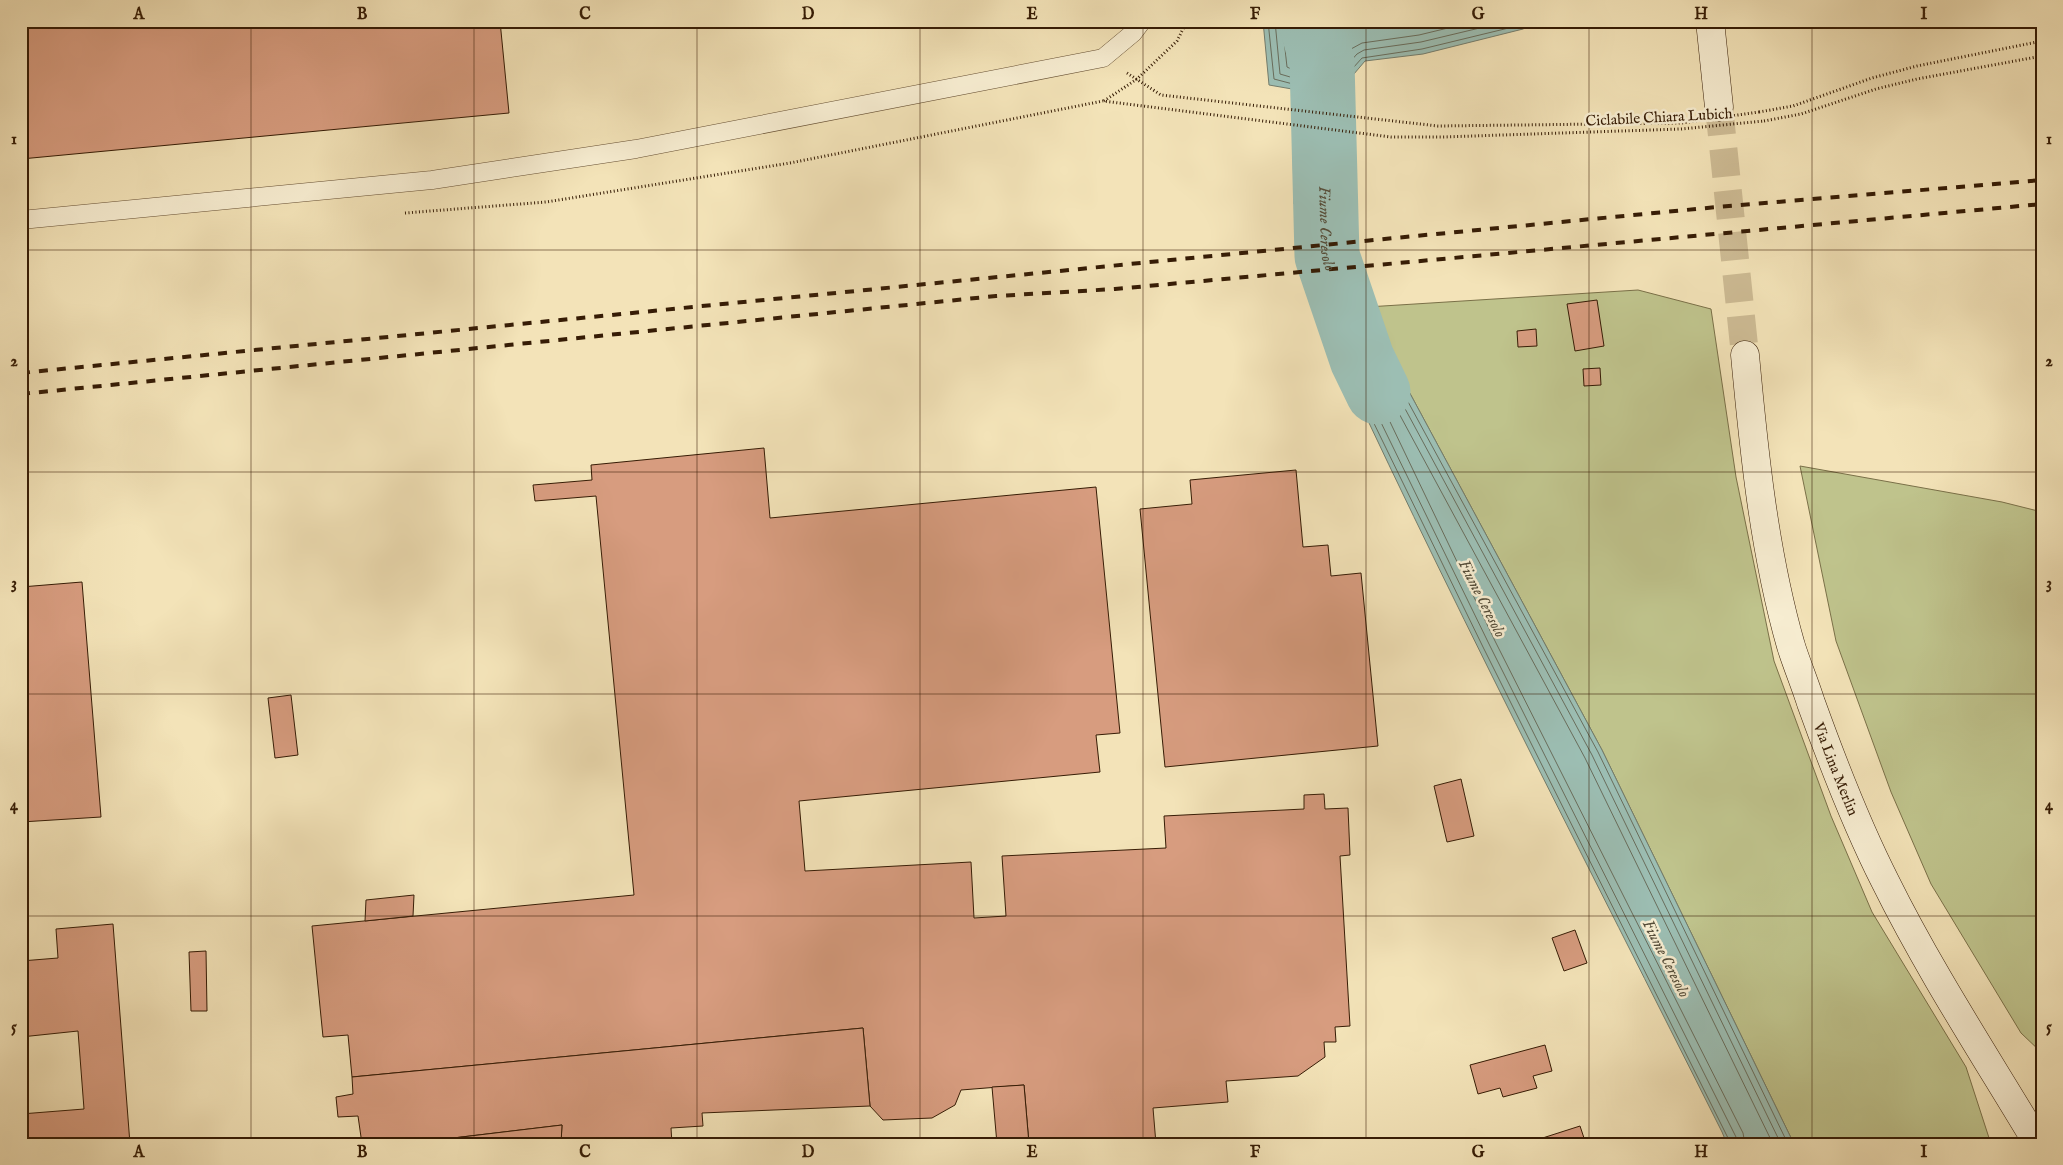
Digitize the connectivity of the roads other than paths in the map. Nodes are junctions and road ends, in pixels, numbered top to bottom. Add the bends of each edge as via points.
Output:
1 (1142, 21) edge
2 (1710, 21) edge
3 (1719, 107) tunnel mouth
4 (21, 220) edge
5 (1745, 355) tunnel mouth
6 (1990, 1063) junction
7 (2042, 1116) edge
8 (2021, 1144) edge
9 (2038, 1144) edge

1 - 4 lane via 1133,33 1103,58 636,149 432,180
2 - 3 main road
5 - 6 main road, Via Lina Merlin via 1752,436 1772,565 1794,655 1852,811 1885,882
6 - 7 main road
6 - 8 main road
6 - 9 main road, Via Lina Merlin

